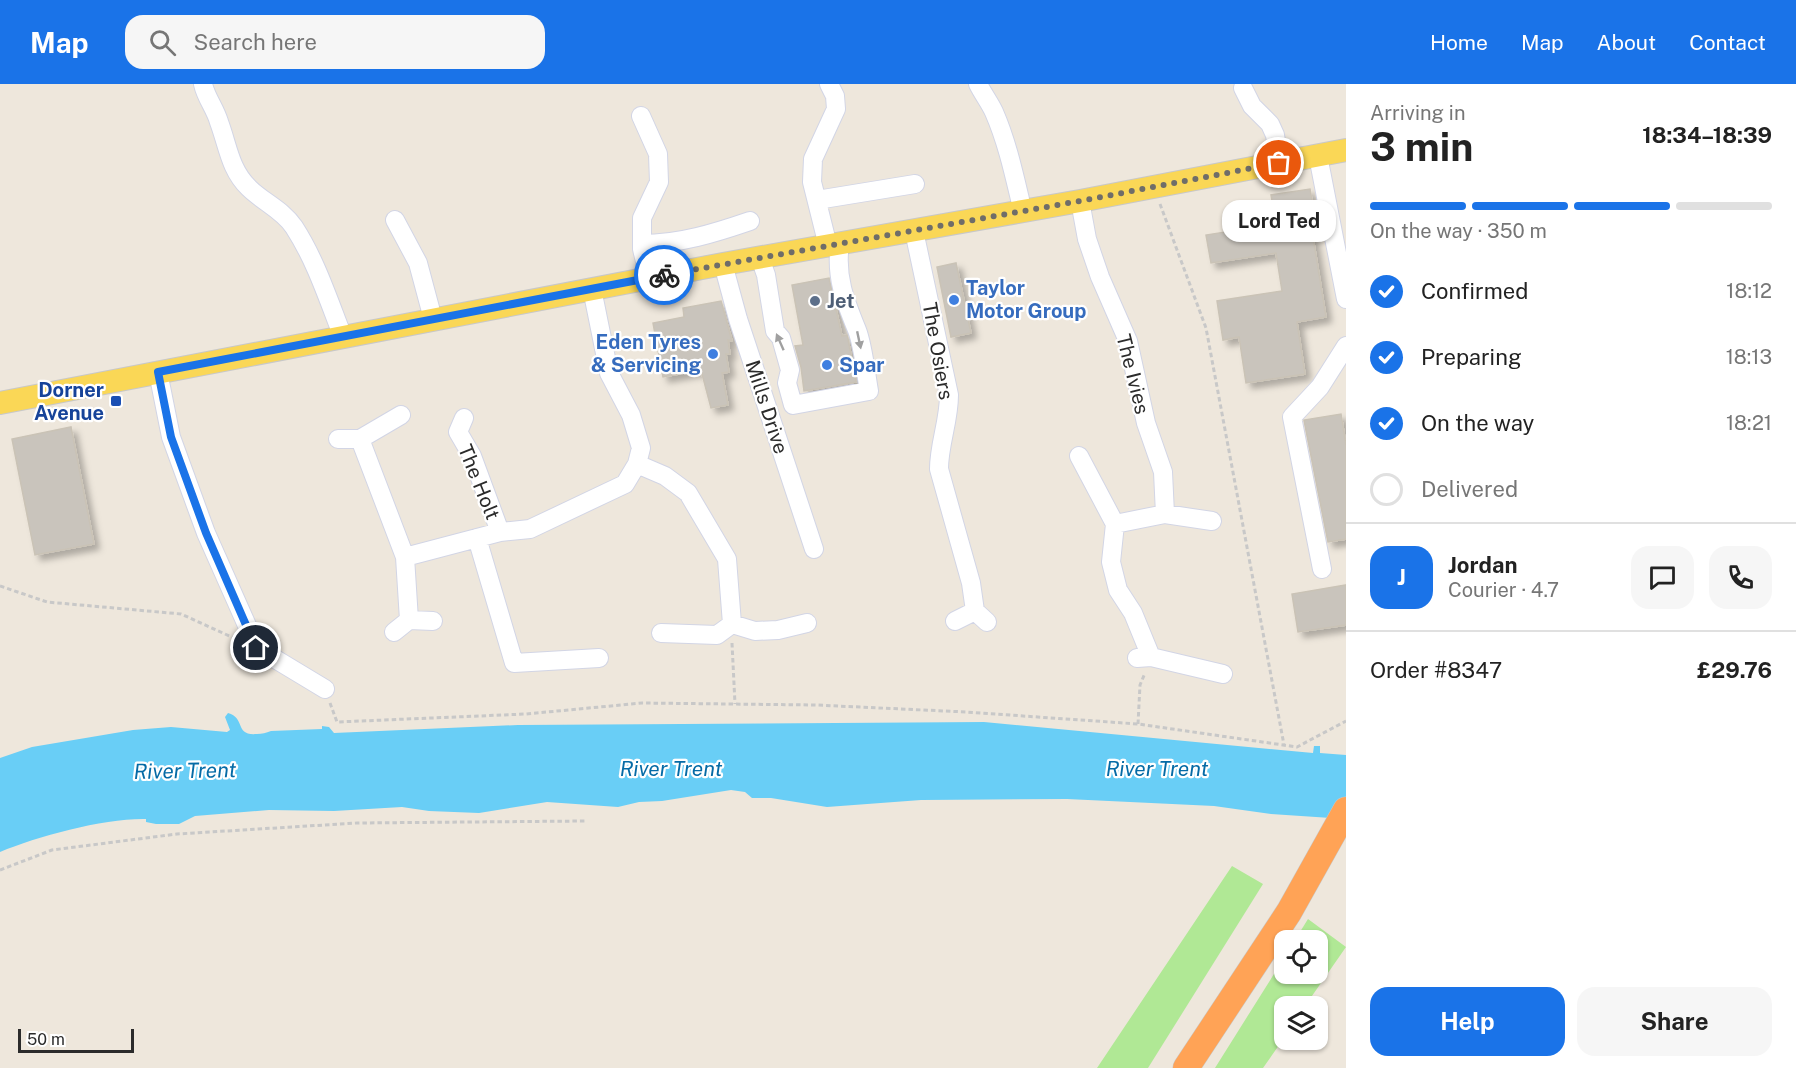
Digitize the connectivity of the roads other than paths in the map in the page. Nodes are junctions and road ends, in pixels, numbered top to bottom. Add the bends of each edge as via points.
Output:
1 (203, 84) edge
2 (829, 84) edge
3 (978, 84) edge
4 (1243, 88) dead end
5 (641, 116) dead end
6 (1346, 150) edge
7 (1318, 156) junction
8 (1279, 163) junction
9 (915, 184) dead end
10 (817, 200) junction
11 (1080, 201) junction
12 (1023, 212) junction
13 (395, 220) dead end
14 (750, 221) dead end
15 (914, 231) junction
16 (642, 244) junction
17 (834, 245) junction
18 (760, 258) junction
19 (723, 264) junction
20 (649, 278) junction
21 (592, 289) junction
22 (1346, 299) edge
23 (433, 319) junction
24 (343, 337) junction
25 (1346, 346) edge
26 (158, 372) junction
27 (0, 403) edge
28 (401, 415) dead end
29 (456, 430) dead end
30 (338, 439) dead end
31 (360, 440) junction
32 (1079, 456) dead end
33 (637, 464) junction
34 (1165, 514) junction
35 (1212, 520) dead end
36 (1115, 524) junction
37 (500, 532) junction
38 (477, 538) junction
39 (814, 549) dead end
40 (405, 557) junction
41 (1322, 569) dead end
42 (409, 620) junction
43 (433, 621) dead end
44 (955, 621) dead end
45 (807, 623) dead end
46 (732, 624) junction
47 (394, 632) dead end
48 (661, 633) dead end
49 (599, 658) dead end
50 (1223, 674) dead end
51 (325, 689) road end
52 (1346, 810) edge
53 (1186, 1068) edge

1 - 24 street via 235,173 293,224 315,264
2 - 10 street via 836,109 813,159 812,182
3 - 12 street via 999,125
4 - 8 street via 1252,106 1270,124
5 - 16 street via 658,153 659,182 642,218
6 - 7 main road
7 - 8 main road
7 - 22 street
8 - 11 main road
9 - 10 street
10 - 17 street
11 - 12 main road
11 - 34 street, The Ivies via 1100,277 1128,341 1146,423 1162,472
12 - 15 main road
13 - 23 street via 418,263
14 - 16 street via 689,239
15 - 17 main road
15 - 44 street, The Osiers via 948,395 939,470 981,616
16 - 20 street
17 - 18 main road
17 -> 18 street via 837,272 858,331 869,391 793,405 787,383 790,370 781,338 775,331
18 - 19 main road
19 - 20 main road
19 - 39 street, Mills Drive
20 - 21 main road
21 - 23 main road
21 - 33 street via 609,373 631,415 641,448
23 - 24 main road
24 - 26 main road
25 - 41 street via 1320,387 1292,417
26 - 27 main road
26 - 51 street via 171,437 206,533 256,648
28 - 31 street
29 - 37 street, The Holt via 472,456
30 - 31 street
31 - 40 street
32 - 36 street
33 - 37 street via 625,484 530,529
33 - 46 street via 665,476 688,493 727,559
34 - 35 street
34 - 36 street
36 - 50 street via 1112,562 1118,590 1133,613 1145,658
37 - 38 street
38 - 40 street
38 - 49 street via 514,663
40 - 42 street
42 - 43 street
42 - 47 street
45 - 46 street via 755,631
46 - 48 street via 717,635
52 - 53 highway via 1289,912

